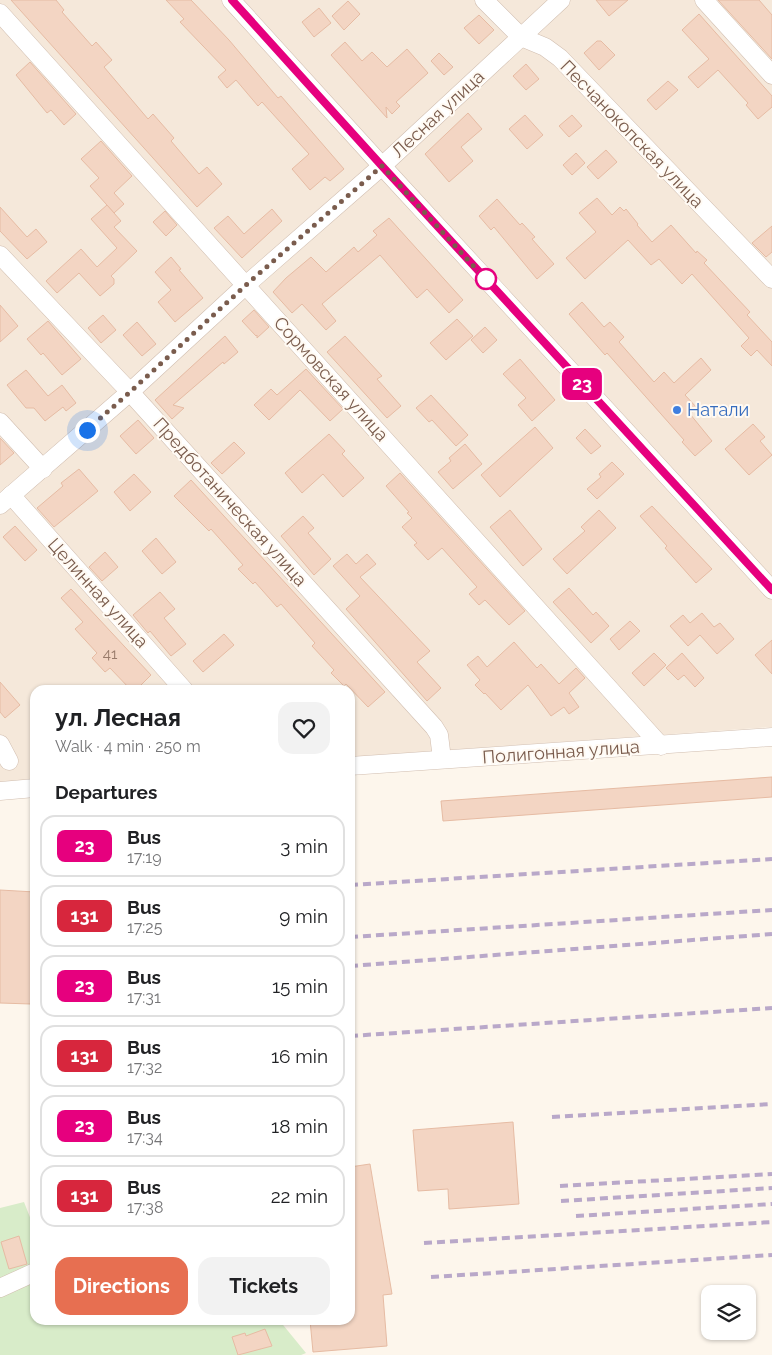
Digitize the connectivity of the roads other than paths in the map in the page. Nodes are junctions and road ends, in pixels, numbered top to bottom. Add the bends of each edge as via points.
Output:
1 (232, 0) edge
2 (484, 0) edge
3 (561, 0) edge
4 (704, 0) edge
5 (0, 13) edge
6 (521, 37) junction
7 (772, 75) edge
8 (382, 166) junction
9 (0, 255) edge
10 (772, 279) edge
11 (246, 285) junction
12 (130, 392) junction
13 (0, 422) edge
14 (43, 468) junction
15 (5, 500) edge
16 (772, 590) edge
17 (179, 685) edge
18 (772, 737) edge
19 (0, 744) edge
20 (661, 746) junction
21 (442, 759) junction
22 (9, 761) dead end
23 (355, 766) edge
24 (30, 788) edge
25 (0, 791) edge
26 (30, 1274) edge
27 (0, 1288) edge

1 - 8 street
2 - 6 street, Песчанокопская улица
3 - 6 street, Лесная улица
4 - 7 street
5 - 11 street, Сормовская улица
6 - 8 street, Лесная улица
6 - 10 street, Песчанокопская улица via 545,47 560,58
8 - 11 street, Лесная улица
8 - 16 street
9 - 12 street, Предботаническая улица
11 - 12 street, Лесная улица
11 - 20 street, Сормовская улица
12 - 14 street, Лесная улица
12 - 21 street, Предботаническая улица via 434,727 439,735
13 - 14 street
14 - 15 street, Лесная улица
15 - 17 street, Целинная улица
18 - 20 street, Полигонная улица
19 - 22 street
20 - 21 street, Полигонная улица
21 - 23 street, Полигонная улица
24 - 25 street
26 - 27 street

